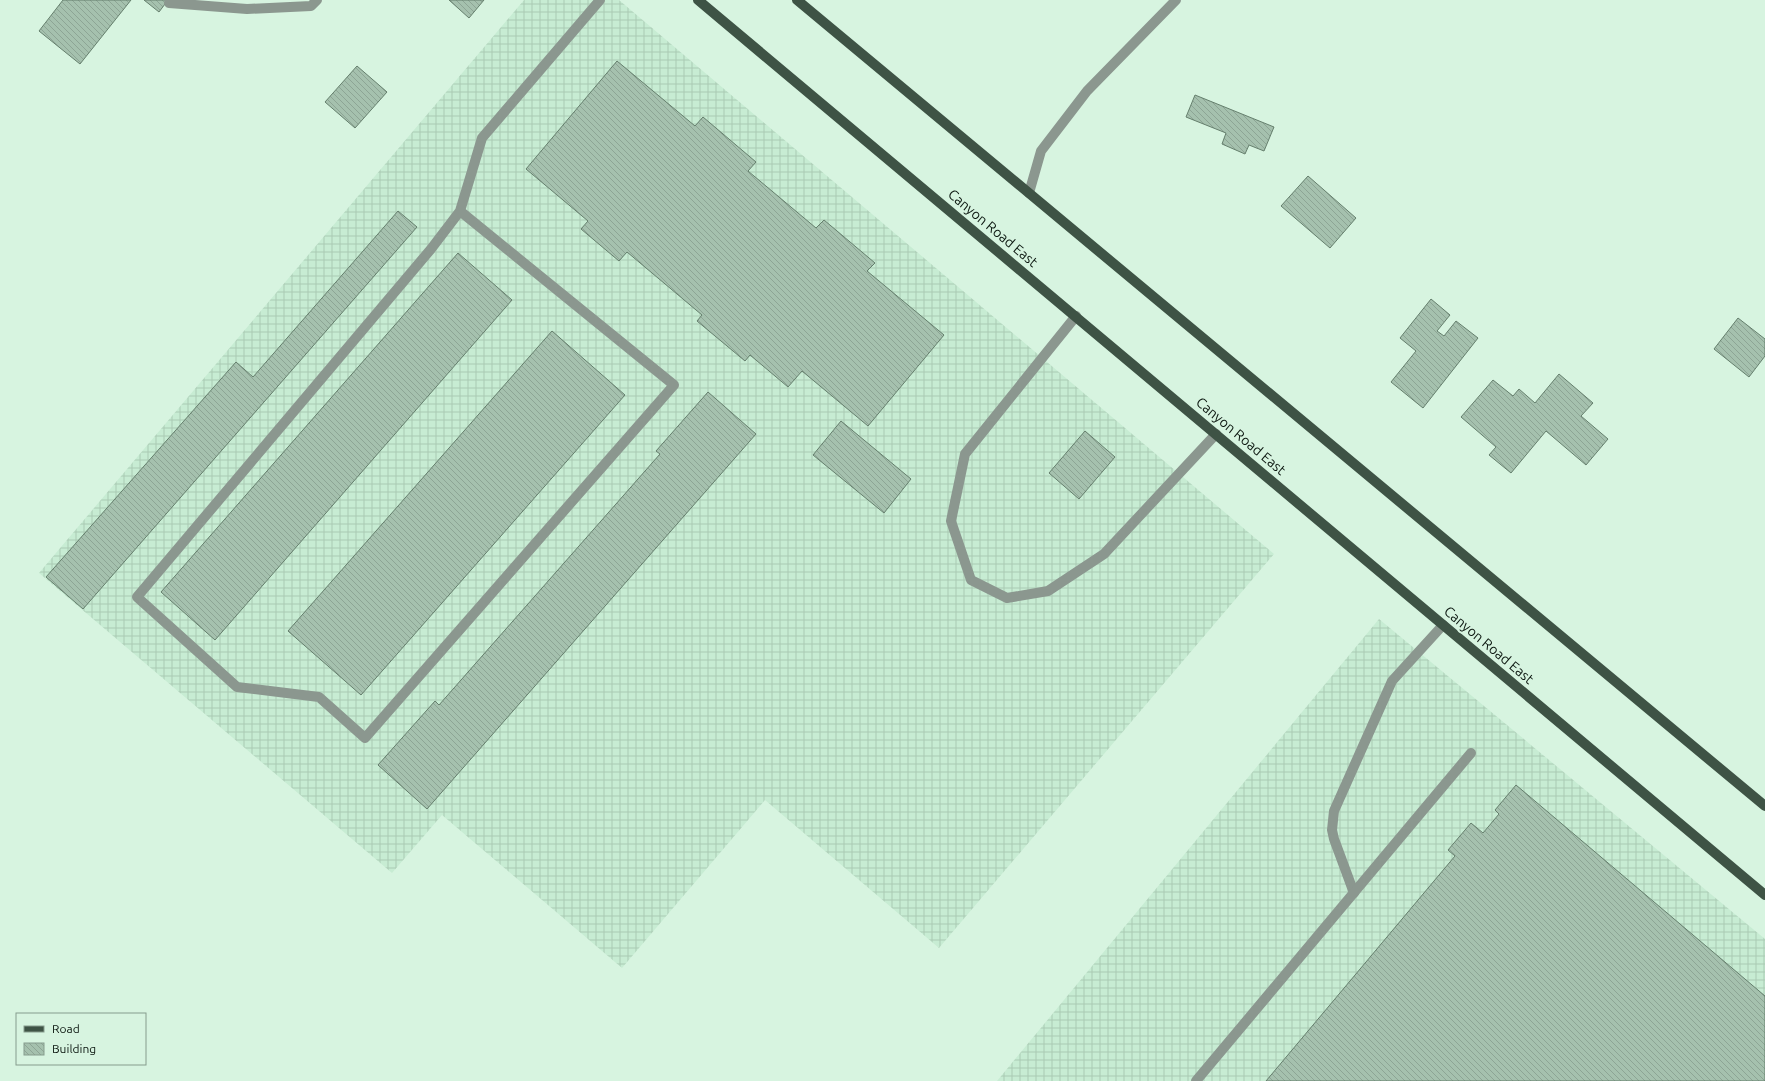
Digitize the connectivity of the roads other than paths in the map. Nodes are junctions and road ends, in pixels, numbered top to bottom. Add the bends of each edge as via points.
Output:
1 (317, 0) edge
2 (600, 0) edge
3 (698, 0) edge
4 (797, 0) edge
5 (1176, 0) edge
6 (170, 3) dead end
7 (1029, 193) junction
8 (460, 211) junction
9 (1076, 316) junction
10 (1216, 434) junction
11 (1443, 625) junction
12 (1471, 753) dead end
13 (1765, 806) edge
14 (1354, 893) junction
15 (1765, 895) edge
16 (1196, 1081) edge

1 - 6 lane via 311,6 247,9
2 - 8 lane via 482,138
3 - 9 main road, Canyon Road East
4 - 7 main road
5 - 7 lane via 1087,91 1041,151
7 - 13 main road
8 - 8 lane via 431,249 136,597 237,687 319,697 365,738 674,385
9 - 10 main road, Canyon Road East
9 - 10 lane via 965,454 951,521 971,580 1007,598 1048,591 1104,554
10 - 11 main road, Canyon Road East
11 - 14 lane via 1392,682 1334,811 1334,839
11 - 15 main road, Canyon Road East
12 - 14 lane
14 - 16 lane

